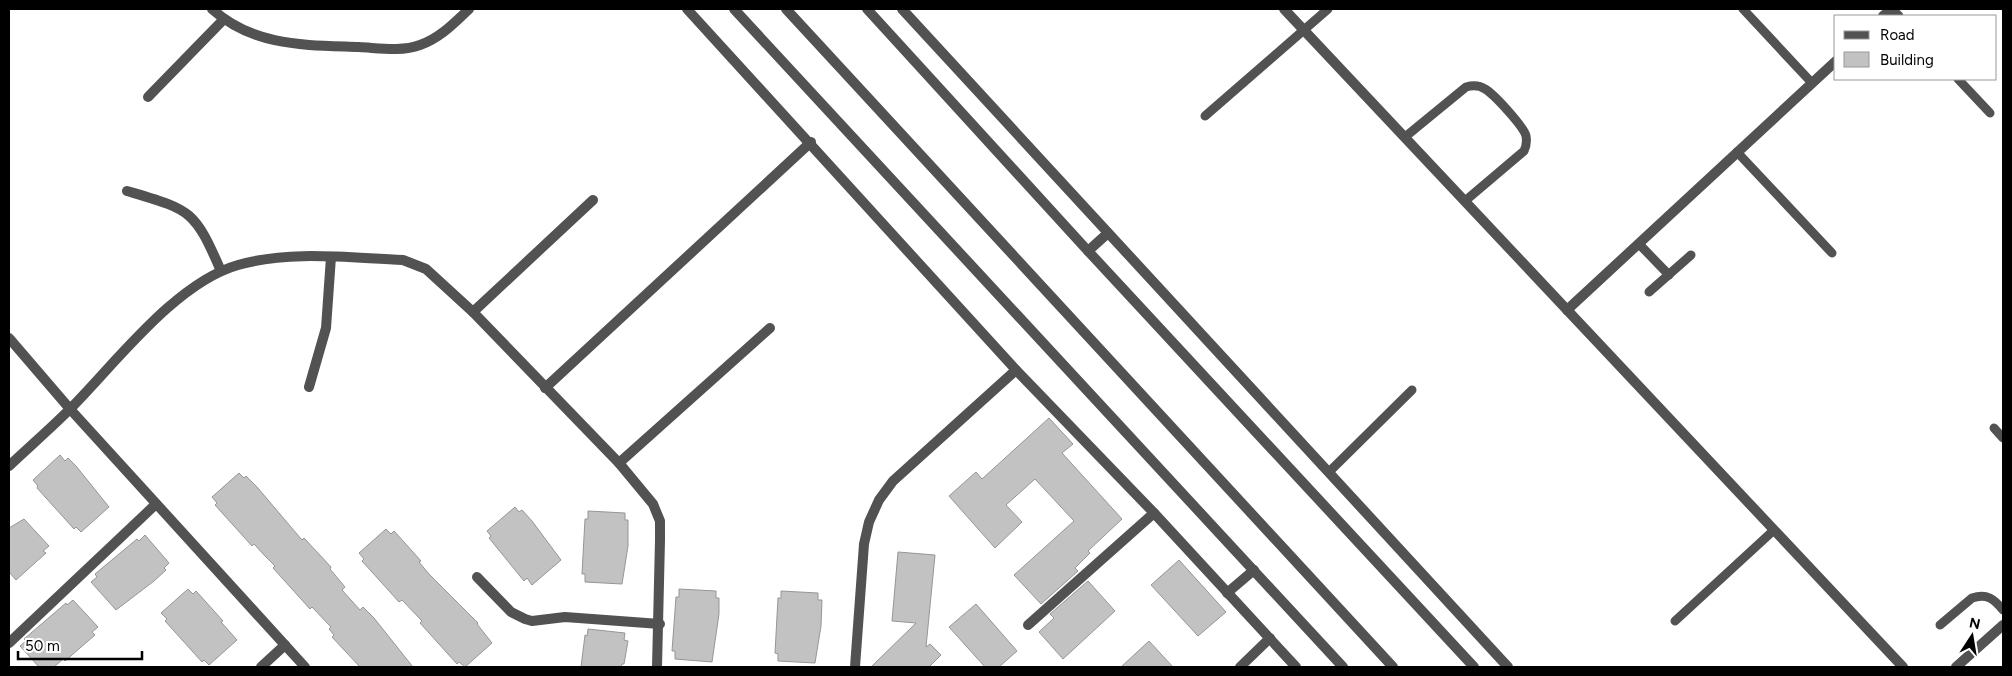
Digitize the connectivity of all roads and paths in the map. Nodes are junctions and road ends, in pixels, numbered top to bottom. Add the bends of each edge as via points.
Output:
1 (212, 9) edge
2 (469, 9) edge
3 (687, 9) edge
4 (734, 9) edge
5 (786, 9) edge
6 (867, 9) edge
7 (902, 9) edge
8 (1284, 9) edge
9 (1328, 9) edge
10 (1743, 9) edge
11 (224, 19) junction
12 (1305, 31) junction
13 (1834, 62) edge
14 (1959, 80) edge
15 (1812, 83) junction
16 (148, 96) dead end
17 (1990, 113) dead end
18 (1205, 116) dead end
19 (1404, 137) junction
20 (811, 142) junction
21 (1737, 152) junction
22 (127, 191) dead end
23 (593, 200) dead end
24 (1465, 202) junction
25 (1108, 233) junction
26 (1639, 244) junction
27 (1088, 251) junction
28 (1832, 253) dead end
29 (1691, 255) dead end
30 (331, 257) junction
31 (221, 271) junction
32 (1669, 275) junction
33 (1649, 292) dead end
34 (1567, 310) junction
35 (473, 312) junction
36 (770, 328) dead end
37 (9, 338) edge
38 (1016, 370) junction
39 (309, 387) dead end
40 (545, 388) junction
41 (1412, 390) dead end
42 (70, 409) junction
43 (1994, 428) dead end
44 (2003, 438) edge
45 (620, 463) junction
46 (9, 466) edge
47 (1329, 472) junction
48 (156, 504) junction
49 (1154, 513) junction
50 (1774, 530) junction
51 (1254, 570) junction
52 (477, 577) dead end
53 (1227, 593) junction
54 (2003, 610) edge
55 (1676, 621) dead end
56 (660, 624) junction
57 (1028, 625) dead end
58 (1940, 625) dead end
59 (2003, 625) edge
60 (1270, 638) junction
61 (9, 643) edge
62 (284, 645) junction
63 (261, 667) edge
64 (305, 667) edge
65 (658, 667) edge
66 (855, 667) edge
67 (1240, 667) edge
68 (1296, 667) edge
69 (1343, 667) edge
70 (1393, 667) edge
71 (1474, 667) edge
72 (1508, 667) edge
73 (1902, 667) edge
74 (1956, 667) edge

1 - 11 street
2 - 11 street via 431,40 396,49 290,44 254,35
3 - 20 street
4 - 51 street
5 - 70 street
6 - 27 street
7 - 25 street
8 - 12 street
9 - 12 lane
10 - 15 lane
11 - 16 street
12 - 18 lane
12 - 19 street
13 - 15 street
14 - 17 lane
15 - 21 street
19 - 24 street
19 - 24 lane via 1466,87 1478,86 1489,91 1522,128 1526,147
20 - 38 street
20 - 40 street
21 - 26 street
21 - 28 lane
22 - 31 street via 174,205 189,215 206,236
23 - 35 street
24 - 34 street
25 - 27 street
25 - 47 street
26 - 32 lane
26 - 34 street
27 - 71 street
29 - 32 lane
30 - 31 street via 261,260
30 - 35 street via 416,263
30 - 39 street via 326,328
31 - 42 street via 198,283 142,333
32 - 33 lane
34 - 50 street
35 - 40 street
36 - 45 street
37 - 42 street
38 - 49 street
38 - 66 street via 893,481 879,500 864,544
40 - 45 street
41 - 47 lane
42 - 46 street
42 - 48 street
43 - 44 lane
45 - 56 street via 644,490 660,522
47 - 72 street
48 - 61 street
48 - 62 street
49 - 53 street
49 - 57 street
50 - 55 lane
50 - 73 street
51 - 53 street
51 - 69 street
52 - 56 street via 511,612 524,619 565,617
53 - 60 street
54 - 58 lane via 1989,597 1978,596
56 - 65 street
59 - 74 street
60 - 67 street
60 - 68 street
62 - 63 street
62 - 64 street

